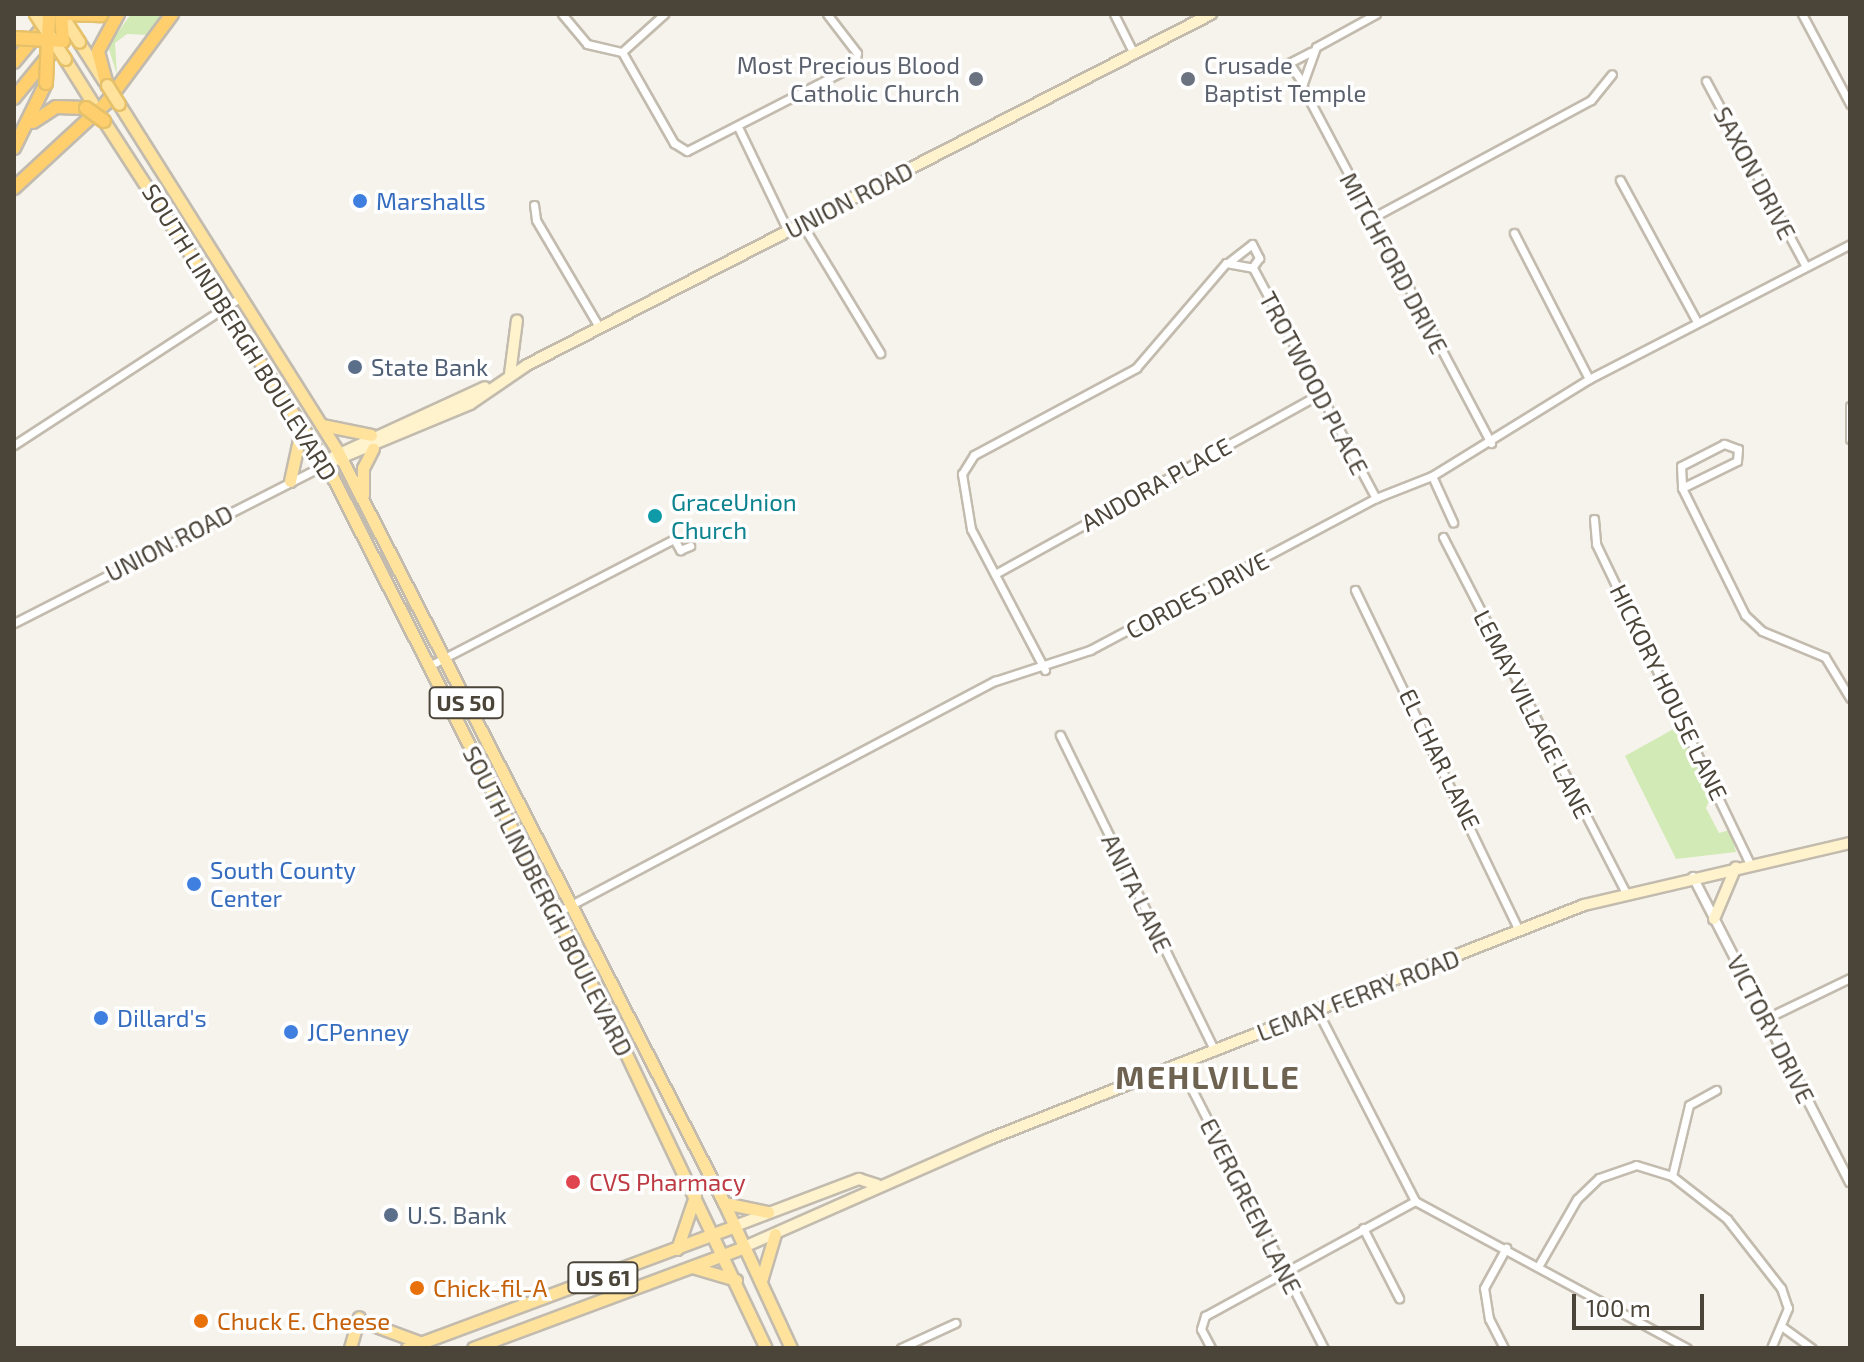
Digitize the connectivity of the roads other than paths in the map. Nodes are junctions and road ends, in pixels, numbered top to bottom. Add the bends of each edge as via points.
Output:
1 (35, 14) edge
2 (51, 14) edge
3 (63, 14) edge
4 (82, 14) edge
5 (103, 14) edge
6 (118, 14) edge
7 (172, 14) edge
8 (562, 14) edge
9 (664, 14) edge
10 (827, 14) edge
11 (1114, 14) edge
12 (1211, 14) edge
13 (1376, 14) edge
14 (1802, 14) edge
15 (14, 38) edge
16 (58, 41) junction
17 (79, 42) junction
18 (622, 52) junction
19 (1311, 52) junction
20 (1134, 54) junction
21 (65, 59) joint
22 (14, 62) edge
23 (1612, 74) dead end
24 (1706, 81) dead end
25 (1302, 82) junction
26 (107, 85) junction
27 (14, 98) edge
28 (1850, 104) edge
29 (89, 105) junction
30 (104, 121) joint
31 (33, 122) junction
32 (739, 129) junction
33 (14, 148) edge
34 (1620, 180) dead end
35 (14, 188) edge
36 (534, 205) dead end
37 (1370, 219) junction
38 (802, 224) junction
39 (788, 231) junction
40 (1514, 233) dead end
41 (1850, 244) edge
42 (1229, 262) junction
43 (1805, 265) junction
44 (1252, 268) junction
45 (241, 297) junction
46 (227, 307) junction
47 (517, 320) dead end
48 (1697, 322) junction
49 (599, 327) junction
50 (880, 353) dead end
51 (510, 374) junction
52 (1589, 379) junction
53 (1318, 395) junction
54 (1850, 406) edge
55 (302, 425) junction
56 (322, 425) junction
57 (1850, 439) edge
58 (372, 442) junction
59 (1491, 443) junction
60 (14, 445) edge
61 (340, 457) junction
62 (326, 464) junction
63 (1432, 476) junction
64 (290, 481) junction
65 (1682, 488) junction
66 (1376, 498) junction
67 (363, 500) junction
68 (1594, 519) dead end
69 (1453, 522) dead end
70 (1443, 537) dead end
71 (690, 546) dead end
72 (995, 574) junction
73 (1355, 590) dead end
74 (14, 623) edge
75 (443, 658) junction
76 (429, 666) junction
77 (1045, 670) junction
78 (1850, 698) edge
79 (1060, 735) dead end
80 (1850, 843) edge
81 (1750, 864) junction
82 (1736, 867) junction
83 (1692, 875) junction
84 (1625, 891) junction
85 (570, 905) junction
86 (556, 913) junction
87 (1714, 919) junction
88 (1519, 931) junction
89 (1850, 978) edge
90 (1317, 1010) junction
91 (1765, 1019) junction
92 (1215, 1051) junction
93 (1179, 1064) junction
94 (1716, 1090) dead end
95 (1672, 1176) junction
96 (1850, 1182) edge
97 (877, 1185) junction
98 (695, 1195) junction
99 (1415, 1201) junction
100 (724, 1203) junction
101 (768, 1212) junction
102 (735, 1226) junction
103 (1363, 1228) junction
104 (714, 1234) junction
105 (775, 1234) junction
106 (744, 1247) junction
107 (1506, 1248) junction
108 (677, 1249) junction
109 (724, 1255) junction
110 (1539, 1265) junction
111 (692, 1267) junction
112 (1284, 1270) junction
113 (736, 1280) junction
114 (761, 1281) junction
115 (1399, 1298) dead end
116 (359, 1317) dead end
117 (955, 1323) dead end
118 (373, 1325) dead end
119 (1784, 1328) junction
120 (424, 1343) junction
121 (350, 1348) edge
122 (407, 1348) edge
123 (473, 1348) edge
124 (766, 1348) edge
125 (791, 1348) edge
126 (901, 1348) edge
127 (1211, 1348) edge
128 (1324, 1348) edge
129 (1504, 1348) edge
130 (1687, 1348) edge
131 (1771, 1348) edge
132 (1812, 1348) edge

1 - 16 main road, bridge
2 - 16 highway, bridge
2 - 22 highway
3 - 5 highway, bridge
3 - 16 highway, bridge
3 - 17 main road, SOUTH LINDBERGH BOULEVARD / US 50, bridge
4 - 27 highway
6 - 26 highway via 98,51
7 - 35 highway via 106,103
8 - 18 street via 587,44
9 - 18 street
10 - 32 street via 857,53 855,65
11 - 20 street
12 - 20 main road, UNION ROAD
13 - 19 street
14 - 28 street
15 - 16 highway, bridge
16 - 17 highway, bridge
16 - 21 highway, bridge
16 - 31 highway, bridge
17 - 26 main road, SOUTH LINDBERGH BOULEVARD / US 50
18 - 32 street via 674,143 687,151
19 - 25 street
19 - 25 street via 1289,63
20 - 38 main road, UNION ROAD
21 - 29 main road
23 - 37 street via 1591,100
24 - 43 street, SAXON DRIVE
25 - 37 street, MITCHFORD DRIVE
26 - 45 main road, SOUTH LINDBERGH BOULEVARD / US 50, bridge
29 - 30 highway, bridge
29 - 31 highway via 56,107
30 - 46 main road, SOUTH LINDBERGH BOULEVARD / US 50
31 - 33 highway
32 - 39 street
34 - 48 street
36 - 49 street via 536,220
37 - 59 street, MITCHFORD DRIVE
38 - 39 main road, UNION ROAD
38 - 50 street
39 - 49 main road, UNION ROAD
40 - 52 street
41 - 43 street, CORDES DRIVE
42 - 44 street, TROTWOOD PLACE
42 - 44 street, TROTWOOD PLACE via 1252,244 1259,258
42 - 72 street via 1130,373 974,455 962,474 961,499
43 - 48 street, CORDES DRIVE
44 - 53 street, TROTWOOD PLACE
45 - 46 street
45 - 56 main road, SOUTH LINDBERGH BOULEVARD / US 50
46 - 55 main road, SOUTH LINDBERGH BOULEVARD / US 50
46 - 60 street
47 - 51 main road
48 - 52 street, CORDES DRIVE
49 - 51 main road, UNION ROAD
51 - 58 main road, UNION ROAD
52 - 59 street, CORDES DRIVE
53 - 66 street, TROTWOOD PLACE
53 - 72 street, ANDORA PLACE
54 - 57 street
55 - 62 main road, SOUTH LINDBERGH BOULEVARD / US 50
55 - 64 main road
56 - 58 main road
56 - 61 main road, SOUTH LINDBERGH BOULEVARD / US 50
58 - 61 main road, UNION ROAD
58 - 67 main road via 363,468
59 - 63 street, CORDES DRIVE
61 - 62 main road, UNION ROAD
61 - 67 main road, SOUTH LINDBERGH BOULEVARD / US 50
62 - 64 street, UNION ROAD
62 - 76 main road, SOUTH LINDBERGH BOULEVARD / US 50
63 - 66 street, CORDES DRIVE
63 - 69 street
64 - 74 street, UNION ROAD
65 - 65 street via 1681,466 1724,444 1738,449 1737,461
65 - 78 street via 1745,615 1762,631 1825,657
66 - 77 street, CORDES DRIVE
67 - 75 main road, SOUTH LINDBERGH BOULEVARD / US 50
68 - 81 street, HICKORY HOUSE LANE via 1596,544
70 - 84 street, LEMAY VILLAGE LANE
71 - 75 street via 680,550 674,539
72 - 77 street
73 - 88 street, EL CHAR LANE
75 - 76 street
75 - 85 main road, SOUTH LINDBERGH BOULEVARD / US 50
76 - 86 main road, SOUTH LINDBERGH BOULEVARD / US 50
77 - 85 street, CORDES DRIVE via 995,681
79 - 92 street, ANITA LANE
80 - 81 main road, LEMAY FERRY ROAD
81 - 82 main road, LEMAY FERRY ROAD
82 - 83 main road, LEMAY FERRY ROAD
82 - 87 main road
83 - 84 main road, LEMAY FERRY ROAD
83 - 87 street, VICTORY DRIVE
84 - 88 main road, LEMAY FERRY ROAD
85 - 86 street, CORDES DRIVE
85 - 100 main road, SOUTH LINDBERGH BOULEVARD / US 50
86 - 98 main road, SOUTH LINDBERGH BOULEVARD / US 50
87 - 91 street, VICTORY DRIVE
88 - 90 main road, LEMAY FERRY ROAD
89 - 91 street
90 - 92 main road, LEMAY FERRY ROAD
90 - 99 street
91 - 96 street, VICTORY DRIVE
92 - 93 main road, LEMAY FERRY ROAD
93 - 97 main road, LEMAY FERRY ROAD
93 - 112 street, EVERGREEN LANE
94 - 95 street via 1689,1105
95 - 110 street via 1636,1165 1599,1178 1577,1199
95 - 119 street via 1708,1201 1765,1264 1788,1308
97 - 101 main road, LEMAY FERRY ROAD via 859,1179
97 - 105 main road, LEMAY FERRY ROAD via 869,1196
98 - 104 main road, SOUTH LINDBERGH BOULEVARD / US 50
98 - 108 main road
99 - 103 street
99 - 107 street
100 - 101 main road
100 - 102 main road, SOUTH LINDBERGH BOULEVARD / US 50
101 - 102 main road, LEMAY FERRY ROAD
102 - 104 main road, LEMAY FERRY ROAD
102 - 106 main road, SOUTH LINDBERGH BOULEVARD / US 50
103 - 112 street
103 - 115 street
104 - 108 main road, LEMAY FERRY ROAD / US 61
104 - 109 main road, SOUTH LINDBERGH BOULEVARD / US 50
105 - 106 main road, LEMAY FERRY ROAD
105 - 114 main road
106 - 109 main road, LEMAY FERRY ROAD / US 61
106 - 114 main road, SOUTH LINDBERGH BOULEVARD / US 50
107 - 110 street
107 - 129 street via 1484,1288 1489,1319
108 - 120 main road, LEMAY FERRY ROAD / US 61
109 - 111 main road, LEMAY FERRY ROAD / US 61
109 - 113 main road, SOUTH LINDBERGH BOULEVARD / US 50
110 - 130 street
111 - 113 main road
111 - 123 main road, LEMAY FERRY ROAD / US 61
112 - 127 street via 1205,1316 1201,1329
112 - 128 street, EVERGREEN LANE
113 - 124 main road, SOUTH LINDBERGH BOULEVARD / US 50
114 - 125 main road, SOUTH LINDBERGH BOULEVARD / US 50
116 - 121 main road
117 - 126 street
118 - 120 main road
119 - 131 street
119 - 132 street
120 - 122 main road, LEMAY FERRY ROAD / US 61

